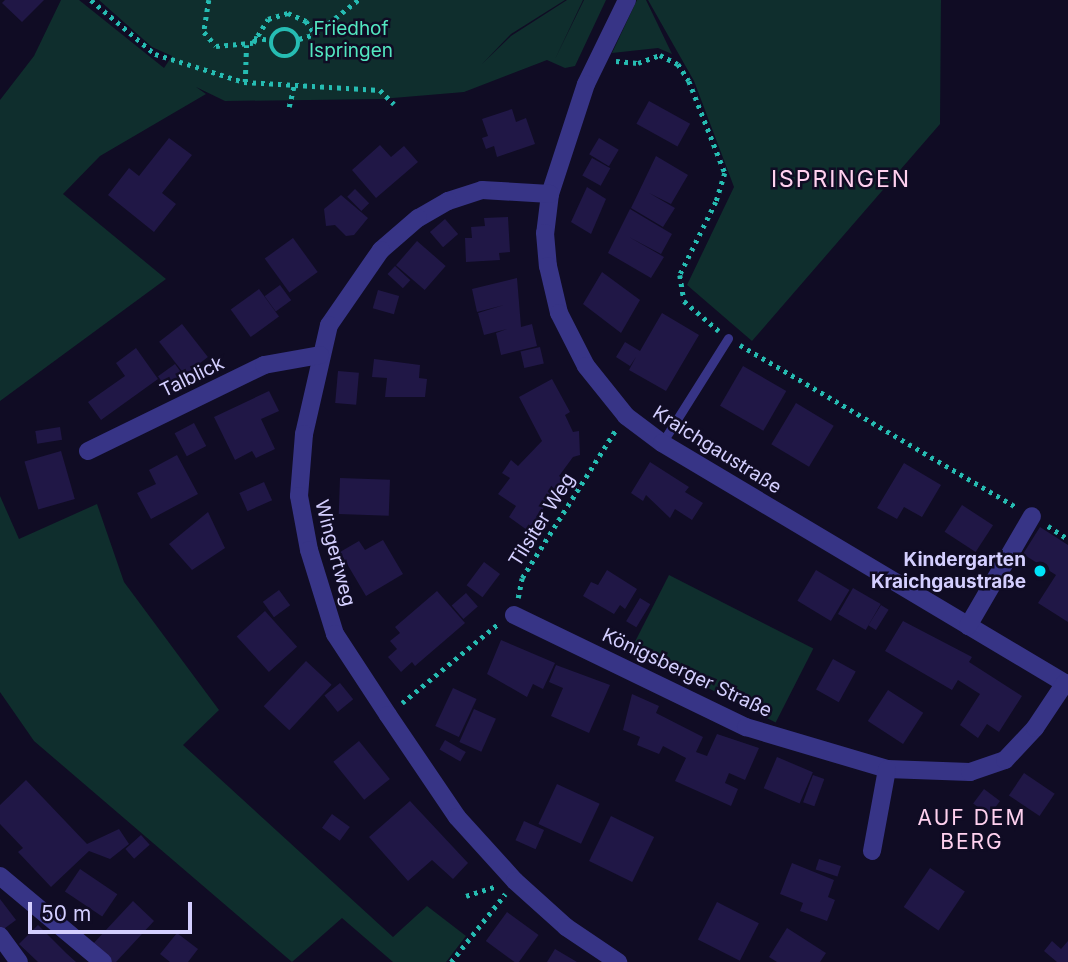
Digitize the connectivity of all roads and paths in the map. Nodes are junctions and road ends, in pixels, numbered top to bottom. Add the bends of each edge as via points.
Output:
1 (91, 0) edge
2 (209, 0) edge
3 (358, 0) edge
4 (627, 0) edge
5 (315, 34) junction
6 (254, 38) junction
7 (299, 39) junction
8 (272, 40) junction
9 (246, 45) junction
10 (601, 54) junction
11 (245, 82) junction
12 (294, 86) junction
13 (394, 104) dead end
14 (289, 107) dead end
15 (550, 194) junction
16 (728, 338) junction
17 (320, 355) junction
18 (626, 416) junction
19 (662, 443) junction
20 (88, 452) dead end
21 (1032, 516) junction
22 (1068, 539) edge
23 (514, 615) junction
24 (968, 626) junction
25 (1066, 684) edge
26 (387, 715) junction
27 (887, 769) junction
28 (872, 850) dead end
29 (0, 876) edge
30 (515, 881) junction
31 (466, 896) dead end
32 (502, 898) dead end
33 (1, 938) edge
34 (19, 962) edge
35 (103, 962) edge
36 (451, 962) edge
37 (618, 962) edge

1 - 11 path via 155,54
2 - 9 path via 204,22 207,40 216,46
3 - 5 path
4 - 10 street, Kraichgaustraße
5 - 6 path via 306,21 288,13 268,19
5 - 7 path
6 - 8 path
6 - 9 path
7 - 8 path via 284,29
7 - 8 path via 298,50 288,57 275,53
9 - 11 path
10 - 15 street, Kraichgaustraße via 570,126
10 - 16 path via 638,63 660,55 678,64 689,81 725,173 716,202 690,248 680,275 680,292
11 - 12 path
12 - 13 path via 380,90
12 - 14 path
15 - 17 street, Wingertweg via 482,190 448,201 418,218 381,250 343,300
15 - 18 street, Kraichgaustraße via 545,233 559,313 586,366
16 - 19 lane
16 - 21 path
17 - 20 street, Talblick via 264,365
17 - 26 street, Wingertweg via 304,434 299,496 309,550 335,634
18 - 19 street, Kraichgaustraße
18 - 23 path, Tilsiter Weg via 522,578
19 - 24 street, Kraichgaustraße
21 - 22 path
21 - 24 street
23 - 26 path via 494,626
23 - 27 street, Königsberger Straße via 746,727
24 - 25 street, Kraichgaustraße
25 - 27 street, Königsberger Straße via 1005,760 970,772
26 - 30 street, Wingertweg via 457,817
27 - 28 street
29 - 35 street
30 - 31 path
30 - 37 street, Wingertweg via 566,927
32 - 36 path
33 - 34 street

